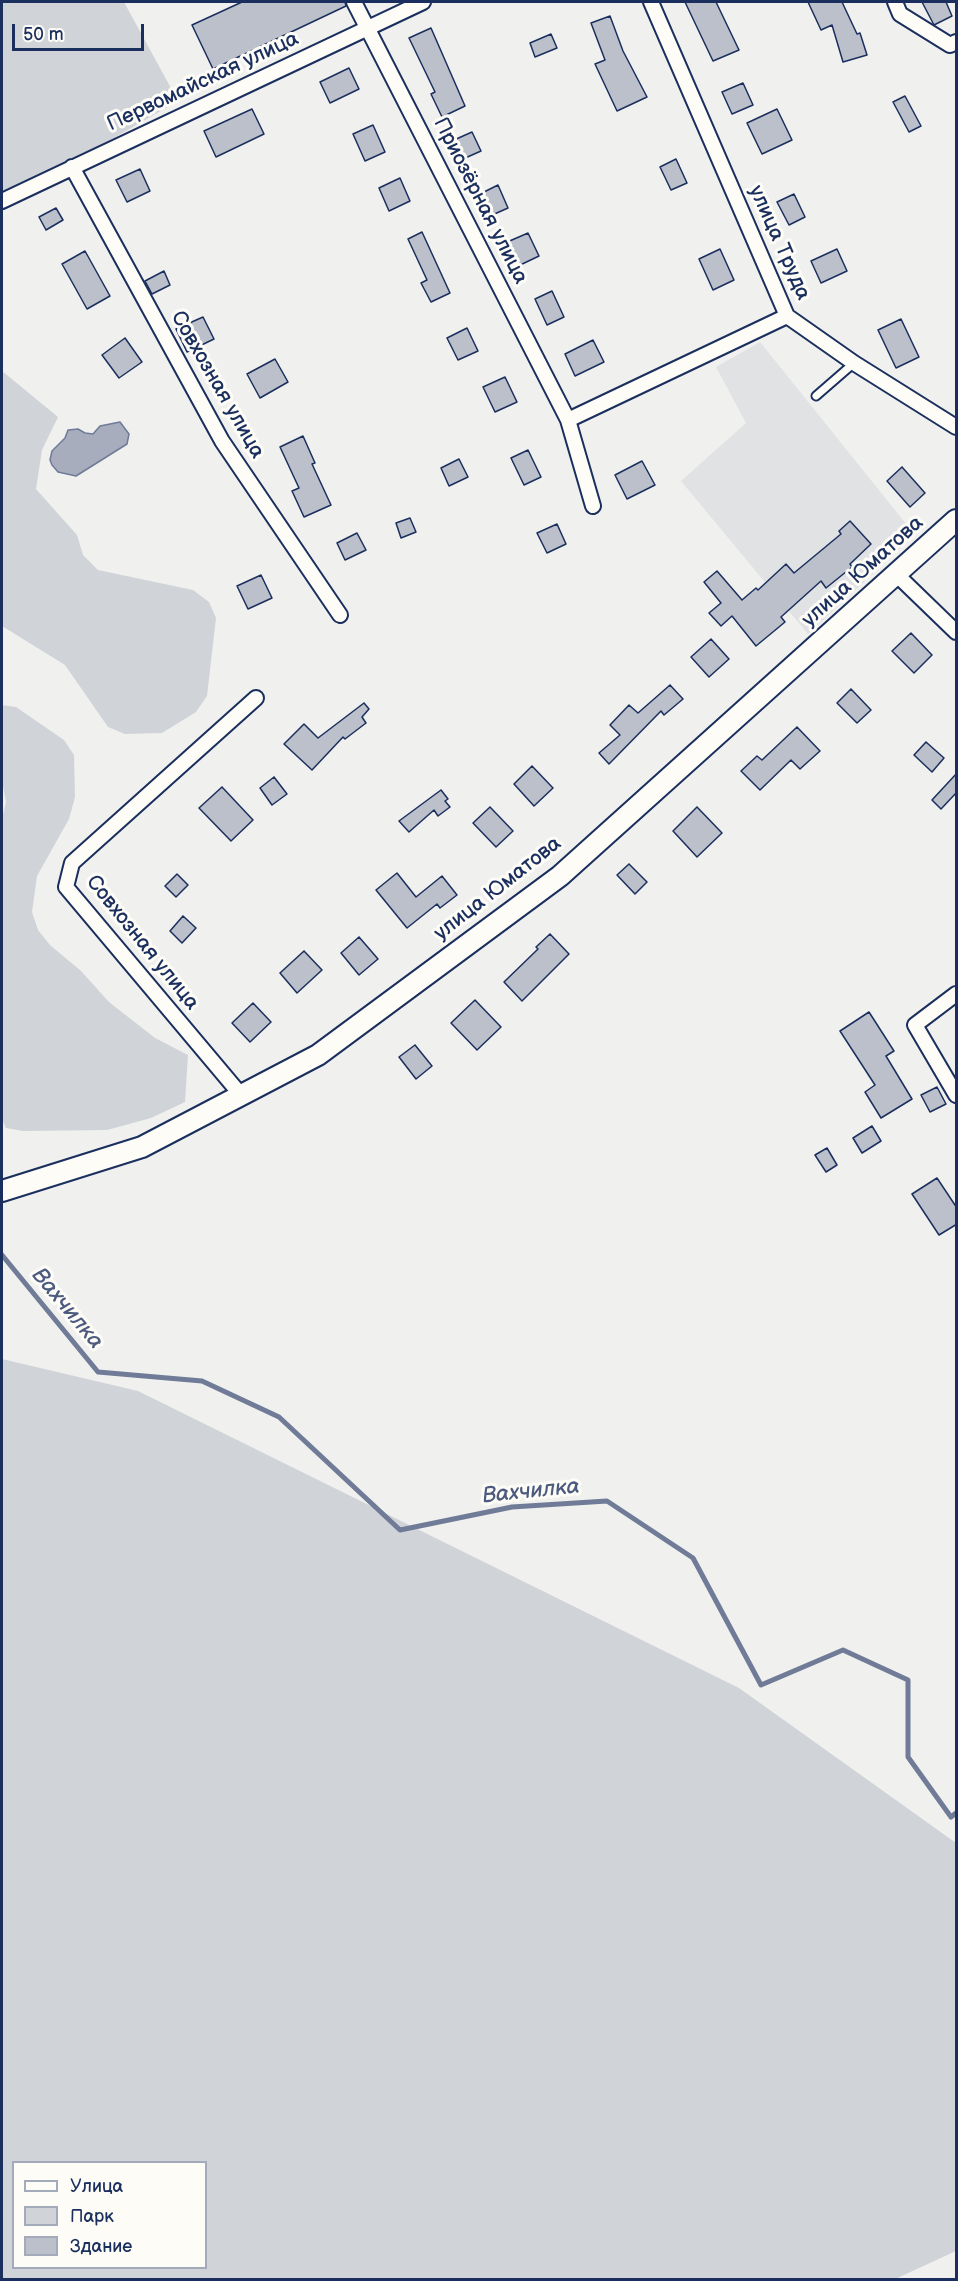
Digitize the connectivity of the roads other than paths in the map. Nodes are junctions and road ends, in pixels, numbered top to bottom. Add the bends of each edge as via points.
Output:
1 (354, 2) edge
2 (423, 2) edge
3 (651, 2) edge
4 (895, 2) edge
5 (368, 27) junction
6 (957, 42) edge
7 (72, 168) junction
8 (2, 201) edge
9 (788, 316) junction
10 (854, 363) junction
11 (816, 396) dead end
12 (568, 420) junction
13 (957, 427) edge
14 (593, 506) dead end
15 (957, 520) edge
16 (896, 574) junction
17 (340, 615) dead end
18 (957, 632) edge
19 (256, 698) dead end
20 (957, 994) edge
21 (241, 1095) junction
22 (957, 1095) edge
23 (2, 1191) edge

1 - 5 street, Приозёрная улица
2 - 5 street, Первомайская улица
3 - 9 street, улица Труда
4 - 6 street via 900,14 950,45
5 - 7 street, Первомайская улица
5 - 12 street, Приозёрная улица
7 - 8 street, Первомайская улица
7 - 17 street, Совхозная улица via 222,441
9 - 10 street, улица Труда
9 - 12 street
10 - 11 lane
10 - 13 street, улица Труда
12 - 14 street, Приозёрная улица
15 - 16 main road, улица Юматова
16 - 18 street
16 - 21 main road, улица Юматова via 560,876 318,1055
19 - 21 street, Совхозная улица via 72,863 66,887
20 - 22 street via 915,1025
21 - 23 main road, улица Юматова via 142,1147

